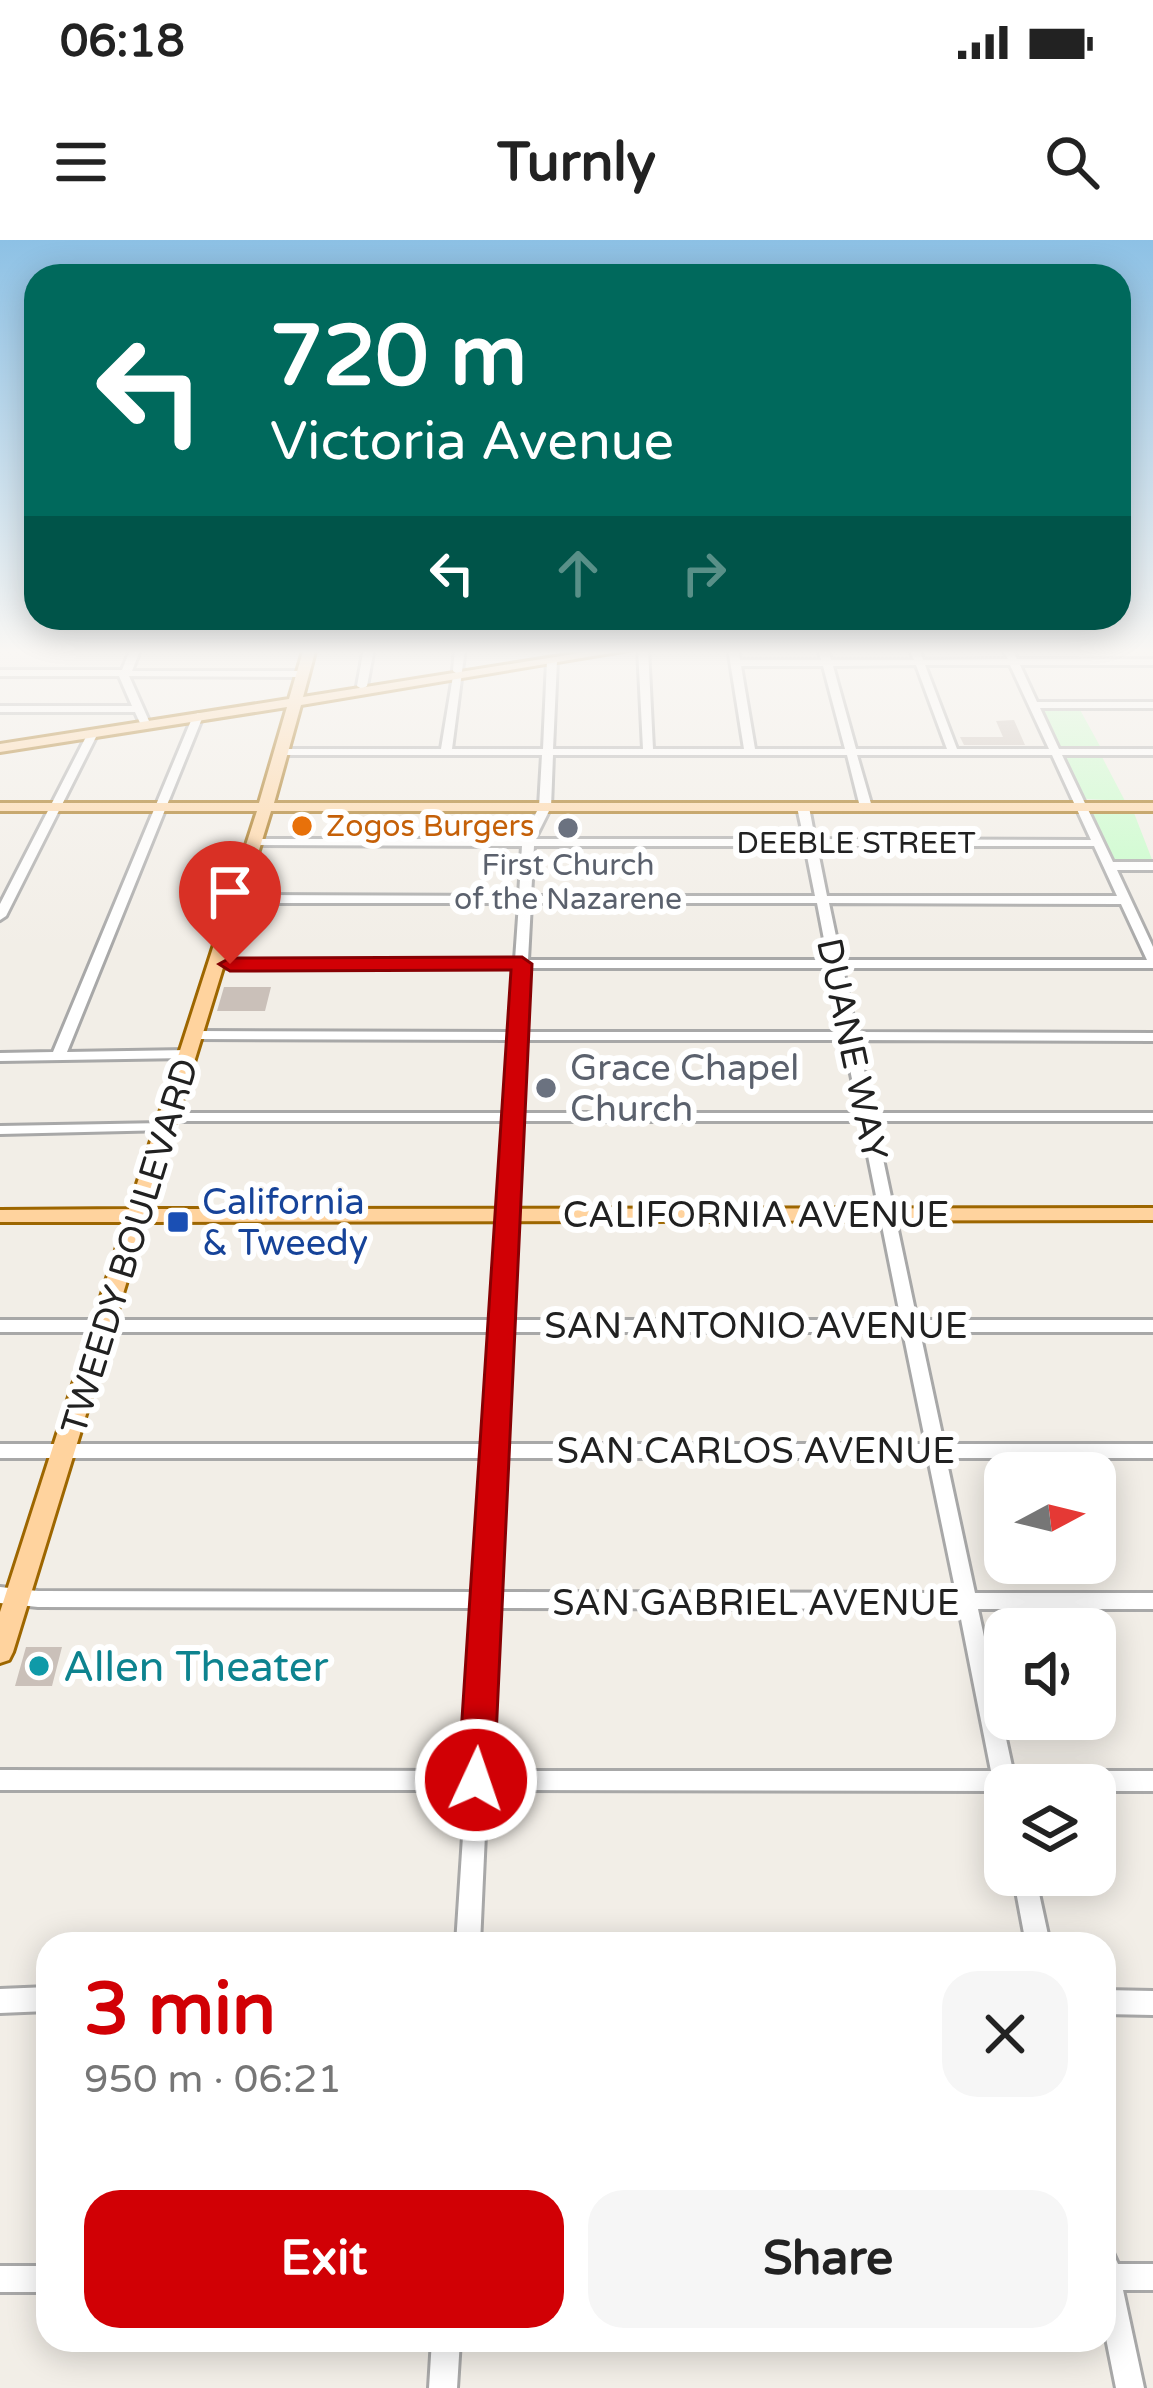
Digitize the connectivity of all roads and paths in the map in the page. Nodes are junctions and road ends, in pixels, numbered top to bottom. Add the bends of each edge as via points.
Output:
1 (85, 748) edge
2 (185, 748) edge
3 (283, 748) edge
4 (447, 748) edge
5 (546, 748) edge
6 (648, 748) edge
7 (749, 748) edge
8 (850, 748) edge
9 (951, 748) edge
10 (1054, 748) edge
11 (282, 752) junction
12 (446, 752) junction
13 (546, 752) junction
14 (648, 752) junction
15 (750, 752) junction
16 (851, 752) junction
17 (952, 752) junction
18 (1056, 752) junction
19 (1153, 752) edge
20 (0, 806) edge
21 (56, 807) junction
22 (160, 807) junction
23 (545, 807) junction
24 (803, 807) junction
25 (866, 807) junction
26 (1082, 807) junction
27 (1153, 807) edge
28 (265, 808) junction
29 (528, 841) junction
30 (254, 842) junction
31 (811, 843) junction
32 (1098, 843) junction
33 (1109, 866) junction
34 (1153, 866) edge
35 (236, 899) junction
36 (525, 899) junction
37 (1125, 899) junction
38 (822, 900) junction
39 (0, 916) edge
40 (1146, 930) edge
41 (1153, 962) edge
42 (216, 964) junction
43 (522, 964) junction
44 (836, 965) junction
45 (850, 1036) junction
46 (518, 1037) junction
47 (1153, 1037) edge
48 (191, 1045) junction
49 (58, 1056) junction
50 (0, 1057) edge
51 (513, 1118) junction
52 (868, 1118) junction
53 (1153, 1118) edge
54 (165, 1122) junction
55 (0, 1130) edge
56 (137, 1214) junction
57 (508, 1214) junction
58 (888, 1214) junction
59 (1153, 1214) edge
60 (0, 1216) edge
61 (103, 1324) junction
62 (500, 1324) junction
63 (0, 1325) edge
64 (911, 1326) junction
65 (1153, 1326) edge
66 (65, 1449) junction
67 (495, 1449) junction
68 (937, 1450) junction
69 (1153, 1450) edge
70 (0, 1451) edge
71 (9, 1596) edge
72 (1153, 1601) edge
73 (486, 1602) junction
74 (968, 1602) junction
75 (0, 1652) edge
76 (1001, 1764) edge
77 (0, 1780) edge
78 (476, 1780) junction
79 (1116, 1781) edge
80 (1153, 1781) edge
81 (984, 1782) edge
82 (1028, 1896) edge
83 (469, 1932) edge
84 (1036, 1932) edge
85 (36, 2000) edge
86 (0, 2001) edge
87 (1116, 2002) edge
88 (1153, 2002) edge
89 (1116, 2273) edge
90 (1153, 2277) edge
91 (0, 2279) edge
92 (36, 2279) edge
93 (1116, 2323) edge
94 (445, 2352) edge
95 (443, 2388) edge
96 (1130, 2388) edge

1 - 21 street
2 - 22 street
3 - 11 main road, TWEEDY BOULEVARD
4 - 12 street
5 - 13 street
6 - 14 street
7 - 15 street
8 - 16 street
9 - 17 street
10 - 18 street
11 - 12 street
11 - 28 main road, TWEEDY BOULEVARD
12 - 13 street
13 - 14 street
13 - 23 street
14 - 15 street
15 - 16 street
16 - 17 street
16 - 25 street
17 - 18 street
18 - 19 street
18 - 26 street
20 - 21 main road
21 - 22 main road
21 - 39 street
22 - 28 main road
22 - 49 street
23 - 24 main road
23 - 28 main road
23 - 29 street
24 - 25 main road
24 - 31 street, DUANE WAY
25 - 26 main road
26 - 27 main road
26 - 32 street
28 - 30 main road, TWEEDY BOULEVARD
29 - 30 street, DEEBLE STREET
29 - 31 street, DEEBLE STREET
29 - 36 street
30 - 35 main road, TWEEDY BOULEVARD
31 - 32 street, DEEBLE STREET
31 - 38 street, DUANE WAY
32 - 33 street
33 - 34 street
33 - 37 street
35 - 36 street
35 - 42 main road, TWEEDY BOULEVARD
36 - 38 street
36 - 43 street
37 - 38 street
37 - 40 street
38 - 44 street, DUANE WAY
40 - 41 street
41 - 44 street
42 - 43 street
42 - 48 main road, TWEEDY BOULEVARD
43 - 44 street
43 - 46 street
44 - 45 street, DUANE WAY
45 - 46 street
45 - 47 street
45 - 52 street, DUANE WAY
46 - 48 street
46 - 51 street
48 - 49 street
48 - 54 main road, TWEEDY BOULEVARD
49 - 50 street
51 - 52 street
51 - 54 street
51 - 57 street
52 - 53 street
52 - 58 street, DUANE WAY
54 - 55 street
54 - 56 main road, TWEEDY BOULEVARD
56 - 57 main road, CALIFORNIA AVENUE
56 - 60 main road, CALIFORNIA AVENUE
56 - 61 main road, TWEEDY BOULEVARD
57 - 58 main road, CALIFORNIA AVENUE
57 - 62 street
58 - 59 main road, CALIFORNIA AVENUE
58 - 64 street, DUANE WAY
61 - 62 street, SAN ANTONIO AVENUE
61 - 63 street, SAN ANTONIO AVENUE
61 - 66 main road, TWEEDY BOULEVARD
62 - 64 street, SAN ANTONIO AVENUE
62 - 67 street
64 - 65 street, SAN ANTONIO AVENUE
64 - 68 street, DUANE WAY
66 - 67 street, SAN CARLOS AVENUE
66 - 70 street, SAN CARLOS AVENUE
66 - 71 main road, TWEEDY BOULEVARD
67 - 68 street, SAN CARLOS AVENUE
67 - 73 street
68 - 69 street, SAN CARLOS AVENUE
68 - 74 street, DUANE WAY
71 - 73 street, SAN GABRIEL AVENUE
71 - 75 main road, TWEEDY BOULEVARD
72 - 74 street, SAN GABRIEL AVENUE
73 - 74 street, SAN GABRIEL AVENUE
73 - 78 street
74 - 76 street, DUANE WAY
77 - 78 street
78 - 81 street
78 - 83 street
79 - 80 street
82 - 84 street
85 - 86 street
87 - 88 street
89 - 90 street
91 - 92 street
93 - 96 street
94 - 95 street

